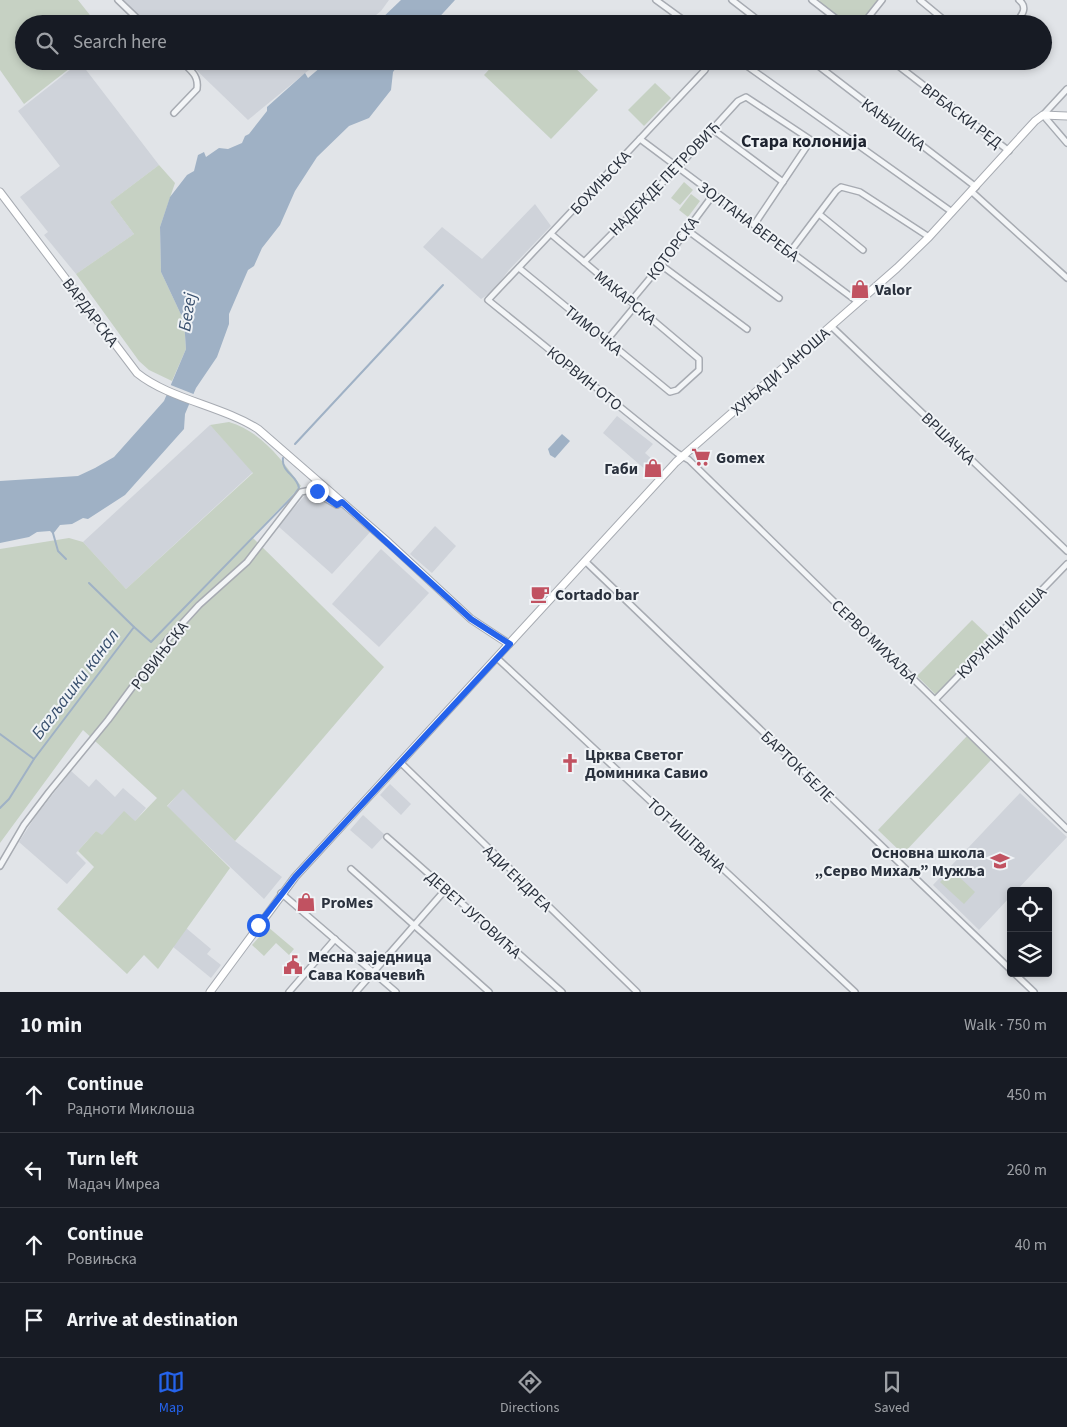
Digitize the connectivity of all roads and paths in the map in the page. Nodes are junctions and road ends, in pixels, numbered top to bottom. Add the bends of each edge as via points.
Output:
1 (118, 0) edge
2 (656, 0) edge
3 (732, 0) edge
4 (812, 0) edge
5 (882, 0) edge
6 (920, 0) edge
7 (1019, 0) edge
8 (134, 15) edge
9 (677, 15) edge
10 (751, 15) edge
11 (831, 15) edge
12 (871, 15) edge
13 (938, 15) edge
14 (1021, 15) edge
15 (190, 70) edge
16 (705, 70) edge
17 (753, 70) edge
18 (823, 70) edge
19 (904, 70) edge
20 (1067, 89) edge
21 (174, 113) dead end
22 (1043, 115) junction
23 (1067, 116) edge
24 (712, 129) junction
25 (640, 139) junction
26 (1067, 144) edge
27 (1009, 151) junction
28 (677, 168) junction
29 (783, 182) junction
30 (974, 189) junction
31 (0, 192) edge
32 (713, 195) junction
33 (952, 212) junction
34 (819, 214) junction
35 (754, 225) junction
36 (687, 230) junction
37 (551, 234) junction
38 (928, 237) junction
39 (863, 250) dead end
40 (790, 252) junction
41 (584, 262) junction
42 (661, 265) junction
43 (519, 268) junction
44 (1067, 278) edge
45 (780, 298) dead end
46 (488, 300) joint
47 (631, 301) junction
48 (858, 302) junction
49 (636, 306) junction
50 (832, 326) junction
51 (747, 329) dead end
52 (607, 340) junction
53 (670, 392) joint
54 (682, 456) junction
55 (342, 502) junction
56 (1067, 551) edge
57 (585, 561) junction
58 (1067, 564) edge
59 (510, 644) junction
60 (497, 658) junction
61 (935, 700) junction
62 (400, 762) junction
63 (1067, 829) edge
64 (387, 838) dead end
65 (0, 866) edge
66 (351, 869) dead end
67 (446, 889) junction
68 (281, 893) junction
69 (414, 926) junction
70 (336, 939) junction
71 (1007, 966) edge
72 (373, 972) junction
73 (1018, 977) edge
74 (210, 992) edge
75 (289, 992) edge
76 (356, 992) edge
77 (396, 992) edge
78 (489, 992) edge
79 (562, 992) edge
80 (637, 992) edge
81 (855, 992) edge
82 (1034, 992) edge

1 - 8 street
2 - 9 street
3 - 10 street
4 - 11 street
5 - 12 street
6 - 13 street
7 - 14 street via 1024,10
15 - 21 street via 195,75 197,89
16 - 25 street, БОХИЊСКА
17 - 33 street
18 - 30 street, КАЊИШКА
19 - 27 street, ВРБАСКИ РЕД
20 - 22 street, ХУЊАДИ ЈАНОША
22 - 23 street
22 - 26 street
22 - 27 street, ХУЊАДИ ЈАНОША
24 - 28 street, НАДЕЖДЕ ПЕТРОВИЋ
24 - 29 street
24 - 29 street, НАДЕЖДЕ ПЕТРОВИЋ via 738,101 746,97 811,140
25 - 28 street, ЗОЛТАНА ВЕРЕБА
25 - 37 street, БОХИЊСКА
27 - 30 street, ХУЊАДИ ЈАНОША
28 - 32 street, ЗОЛТАНА ВЕРЕБА
28 - 41 street, НАДЕЖДЕ ПЕТРОВИЋ
29 - 35 street
30 - 33 street, ХУЊАДИ ЈАНОША
30 - 44 street, КАЊИШКА
31 - 55 street, ВАРДАРСКА via 131,366 144,378 258,429
32 - 35 street, ЗОЛТАНА ВЕРЕБА
32 - 36 street, КОТОРСКА
33 - 38 street, ХУЊАДИ ЈАНОША
34 - 38 street via 841,187 860,192
34 - 39 street
34 - 40 street
35 - 40 street, ЗОЛТАНА ВЕРЕБА
36 - 42 street, КОТОРСКА
36 - 45 street
37 - 41 street, МАКАРСКА
37 - 43 street, БОХИЊСКА
38 - 48 street, ХУЊАДИ ЈАНОША
40 - 48 street, ЗОЛТАНА ВЕРЕБА
41 - 47 street, МАКАРСКА
42 - 47 street, КОТОРСКА
42 - 51 street
43 - 46 street, БОХИЊСКА
43 - 52 street, ТИМОЧКА
46 - 54 street, КОРВИН ОТО
47 - 49 street, МАКАРСКА
48 - 50 street, ХУЊАДИ ЈАНОША
49 - 52 street
49 - 53 street, МАКАРСКА via 700,361 699,370 677,390
50 - 54 street, ХУЊАДИ ЈАНОША
50 - 56 street, ВРШАЧКА
52 - 53 street, ТИМОЧКА
54 - 57 street, ХУЊАДИ ЈАНОША
54 - 61 street, СЕРВО МИХАЉА
55 - 59 street, ВАРДАРСКА via 471,619
55 - 65 street, РОВИЊСКА via 333,504 311,490 301,492 247,562 208,596 168,639 108,720 48,792
57 - 59 street, ХУЊАДИ ЈАНОША
57 - 71 street, БАРТОК БЕЛЕ
58 - 61 street, КУРУНЦИ ИЛЕША
59 - 60 street, ХУЊАДИ ЈАНОША
60 - 62 street, ХУЊАДИ ЈАНОША
60 - 81 street, ТОТ ИШТВАНА
61 - 63 street, СЕРВО МИХАЉА
62 - 68 street, ХУЊАДИ ЈАНОША
62 - 80 street, АДИ ЕНДРЕА
64 - 67 street, ДЕВЕТ ЈУГОВИЋА
66 - 69 street
67 - 69 street
67 - 79 street, ДЕВЕТ ЈУГОВИЋА
68 - 70 street
68 - 74 street, ХУЊАДИ ЈАНОША
69 - 72 street
69 - 78 street
70 - 72 street
70 - 75 street
72 - 76 street
72 - 77 street
73 - 82 street

